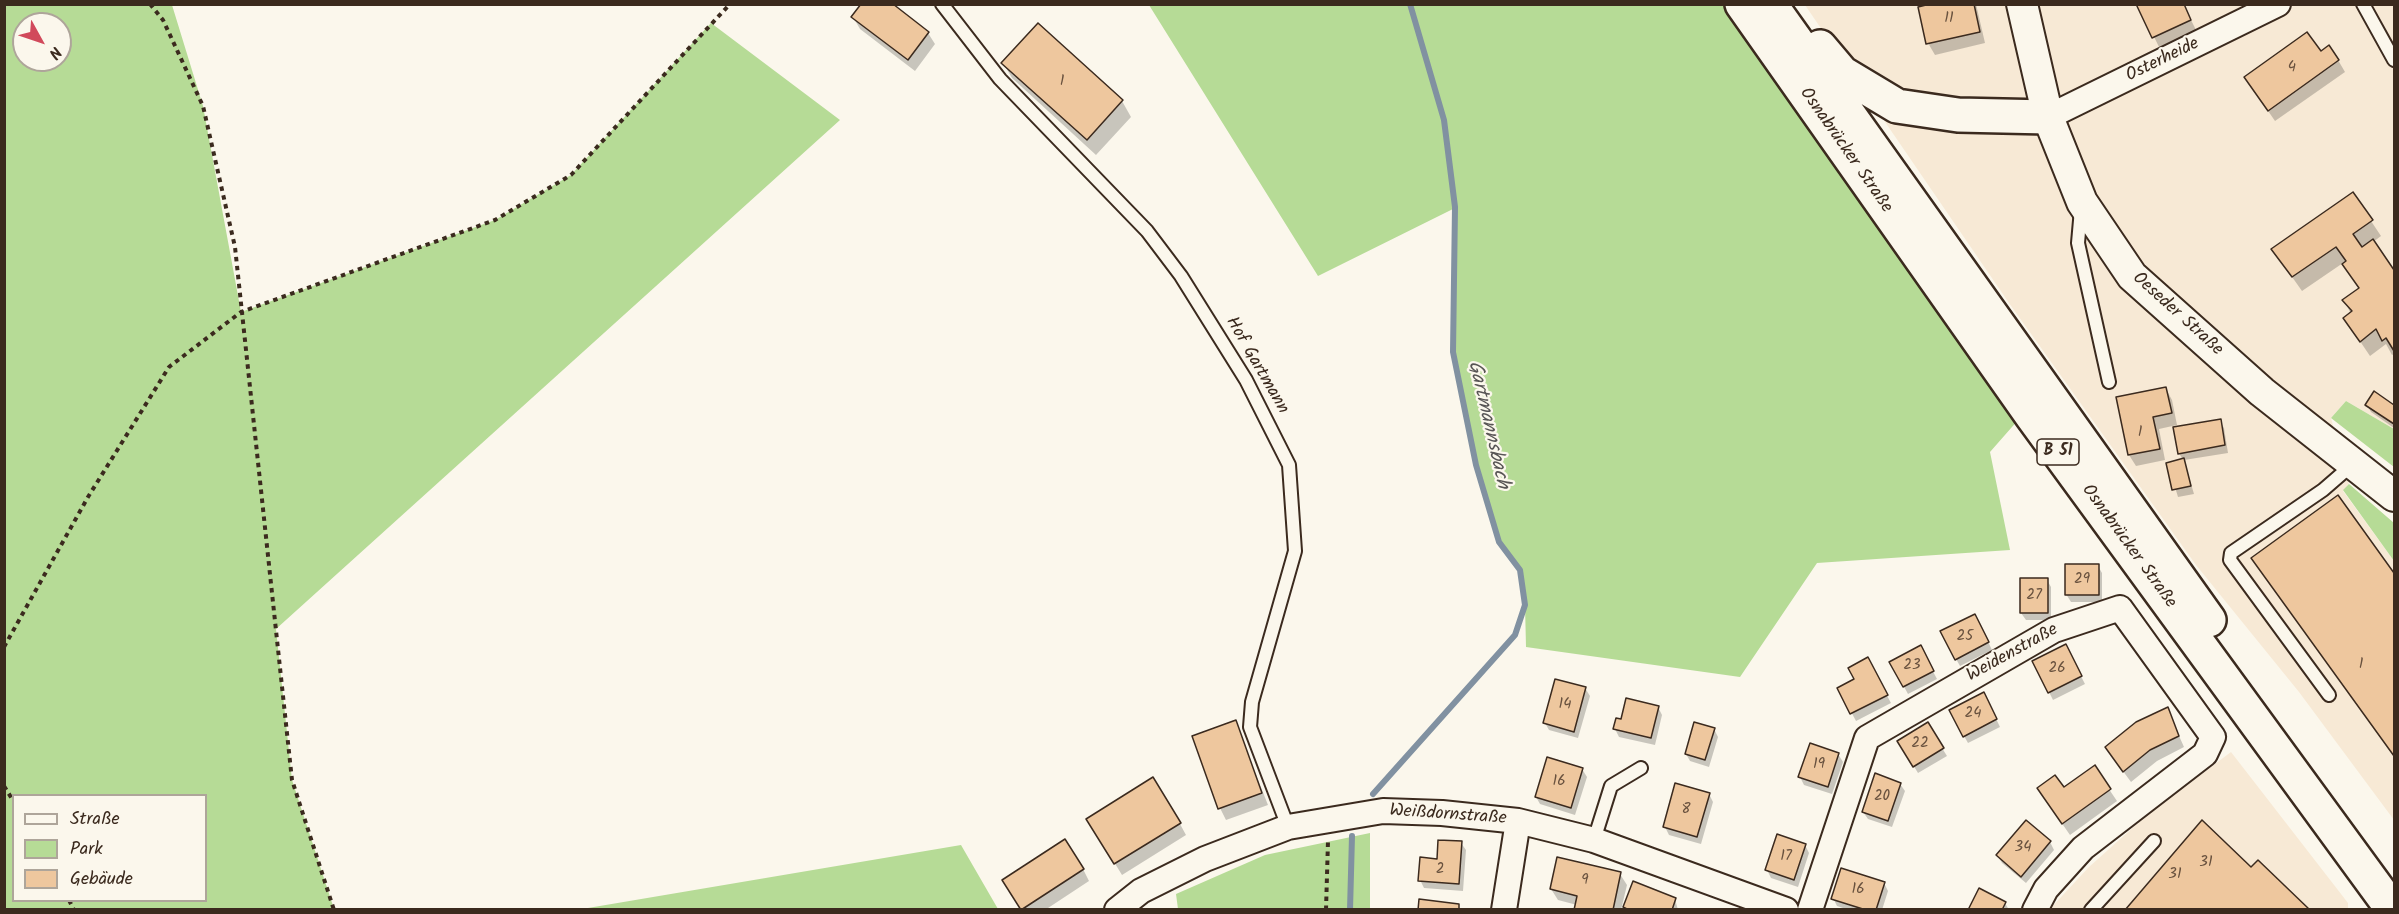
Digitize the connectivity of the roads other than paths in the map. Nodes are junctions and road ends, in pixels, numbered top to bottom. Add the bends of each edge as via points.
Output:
1 (942, 4) edge
2 (1742, 4) edge
3 (1770, 4) edge
4 (1785, 4) edge
5 (2022, 4) edge
6 (2278, 4) edge
7 (2363, 4) edge
8 (2394, 60) edge
9 (2048, 117) junction
10 (2082, 202) junction
11 (2109, 382) dead end
12 (2354, 463) junction
13 (2394, 496) edge
14 (2329, 695) dead end
15 (1641, 768) dead end
16 (1518, 821) junction
17 (1288, 827) junction
18 (1594, 840) junction
19 (2154, 841) dead end
20 (2394, 873) edge
21 (1118, 909) edge
22 (1504, 909) edge
23 (1786, 909) edge
24 (1810, 909) edge
25 (2035, 909) edge
26 (2091, 909) edge
27 (2393, 909) edge

1 - 17 lane, Hof Gartmann via 1000,79 1147,231 1181,276 1246,380 1289,465 1295,551 1252,702 1251,728
2 - 27 highway, Osnabrücker Straße / B 51 via 2032,416
3 - 20 highway, Osnabrücker Straße / B 51 via 2340,803
4 - 9 highway via 1842,73 1897,106 1958,115
5 - 9 street, Oeseder Straße
6 - 9 street, Osterheide
7 - 8 lane
9 - 10 street, Oeseder Straße
10 - 11 lane via 2079,243
10 - 12 street, Oeseder Straße via 2132,276 2262,392
12 - 13 street, Oeseder Straße
12 - 14 lane via 2323,490 2231,553 2230,560
15 - 18 lane via 1611,786
16 - 17 street, Weißdornstraße via 1383,811
16 - 18 street, Weißdornstraße
16 - 22 street
17 - 21 street, Weißdornstraße via 1204,859 1141,891
18 - 23 street, Weißdornstraße
19 - 26 lane
24 - 25 street, Weidenstraße via 1866,738 2054,630 2120,608 2213,737 2205,754 2083,848 2046,889

